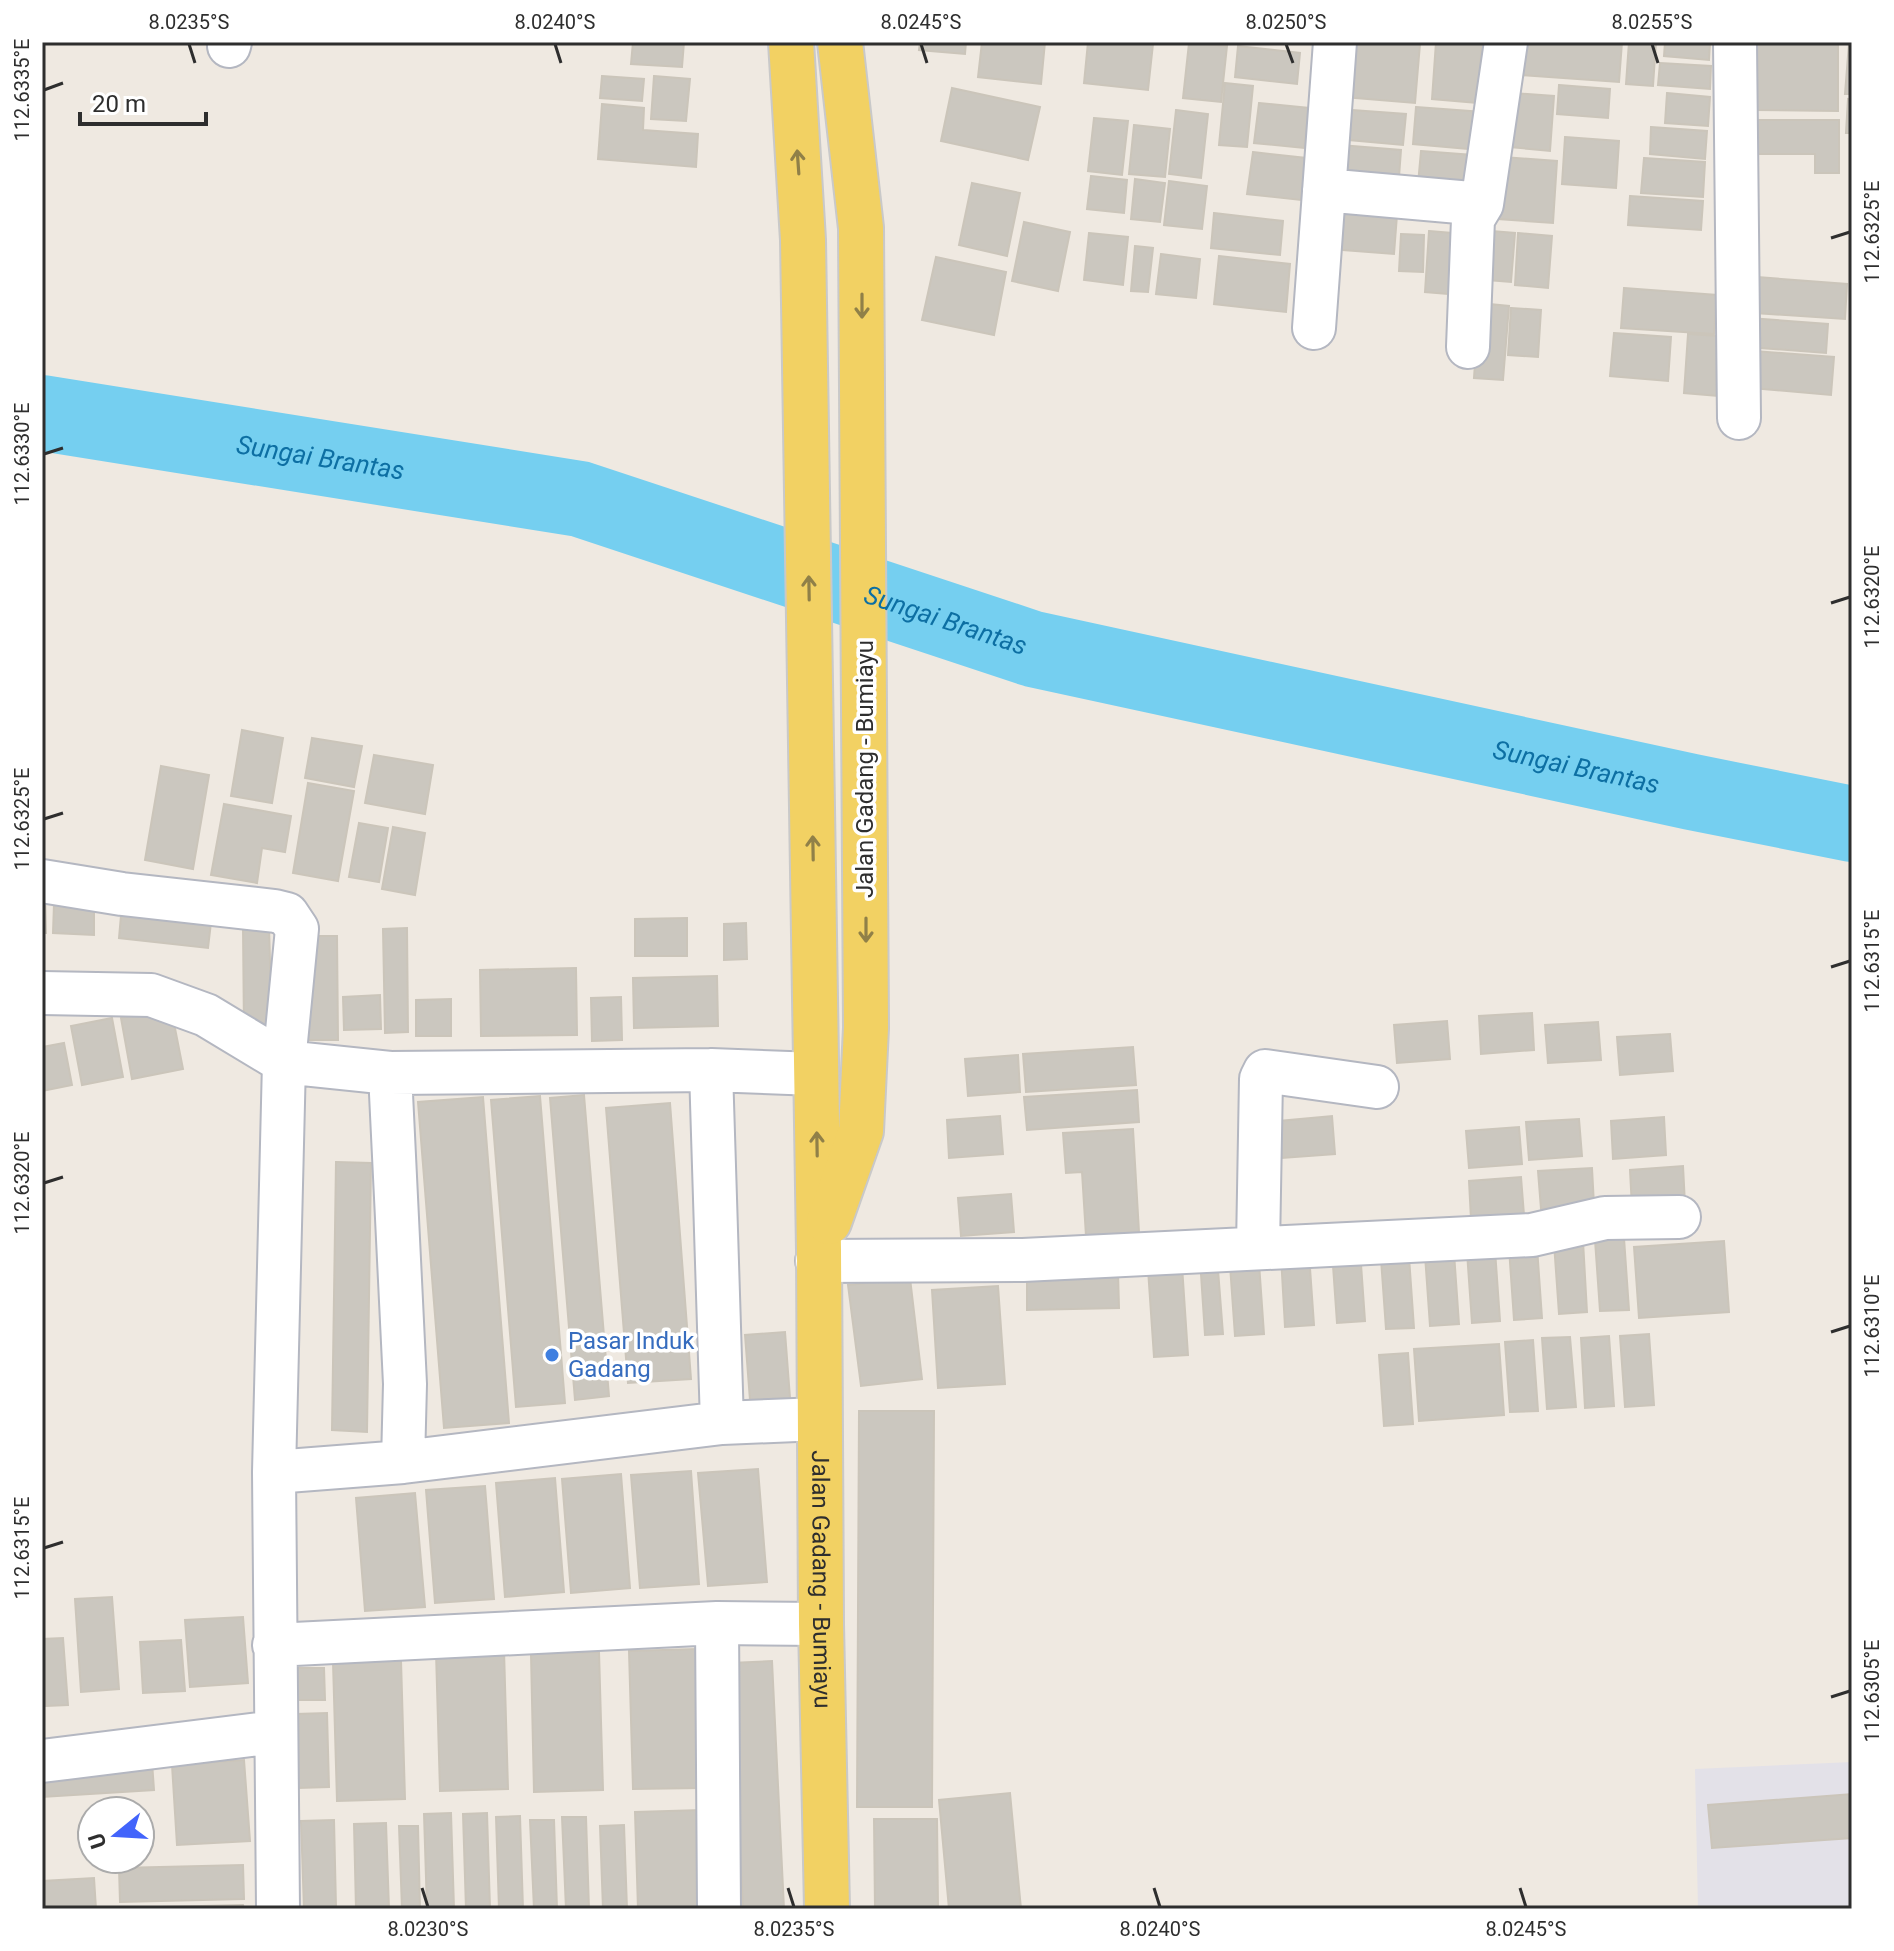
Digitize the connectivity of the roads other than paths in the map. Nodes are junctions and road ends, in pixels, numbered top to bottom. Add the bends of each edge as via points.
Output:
1 (791, 42) edge
2 (840, 42) edge
3 (1335, 42) edge
4 (1506, 42) edge
5 (1735, 42) edge
6 (1324, 190) junction
7 (1482, 204) junction
8 (1314, 328) dead end
9 (1468, 347) dead end
10 (1739, 418) dead end
11 (42, 881) edge
12 (42, 993) edge
13 (284, 1062) junction
14 (711, 1070) junction
15 (390, 1073) junction
16 (816, 1074) junction
17 (1377, 1087) dead end
18 (1679, 1217) dead end
19 (1258, 1247) junction
20 (818, 1256) junction
21 (820, 1419) junction
22 (722, 1423) junction
23 (403, 1462) junction
24 (274, 1472) junction
25 (717, 1623) junction
26 (821, 1624) junction
27 (274, 1645) junction
28 (275, 1732) junction
29 (42, 1761) edge
30 (278, 1909) edge
31 (719, 1909) edge
32 (827, 1909) edge

16 -> 1 main road, Jalan Gadang - Bumiayu via 803,240
2 -> 20 main road, Jalan Gadang - Bumiayu via 861,228 866,1028 861,1129
3 - 6 street
4 - 7 street
5 - 10 street
6 - 7 street
6 - 8 street
7 - 9 street via 1473,219
11 - 13 street via 287,914 298,938
12 - 13 street via 151,995 206,1015
13 - 15 street
13 - 24 street
14 - 15 street
14 - 16 street
14 - 22 street
15 - 23 street via 405,1384
20 -> 16 main road, Jalan Gadang - Bumiayu
17 - 19 street via 1265,1071
18 - 19 street via 1605,1218 1532,1235
19 - 20 street via 1023,1260
20 - 21 main road, Jalan Gadang - Bumiayu
21 - 22 street
21 - 26 main road, Jalan Gadang - Bumiayu
22 - 23 street
23 - 24 street
24 - 27 street
25 - 26 street
25 - 27 street
25 - 31 street
26 - 32 main road, Jalan Gadang - Bumiayu
27 - 28 street
28 - 29 street
28 - 30 street

